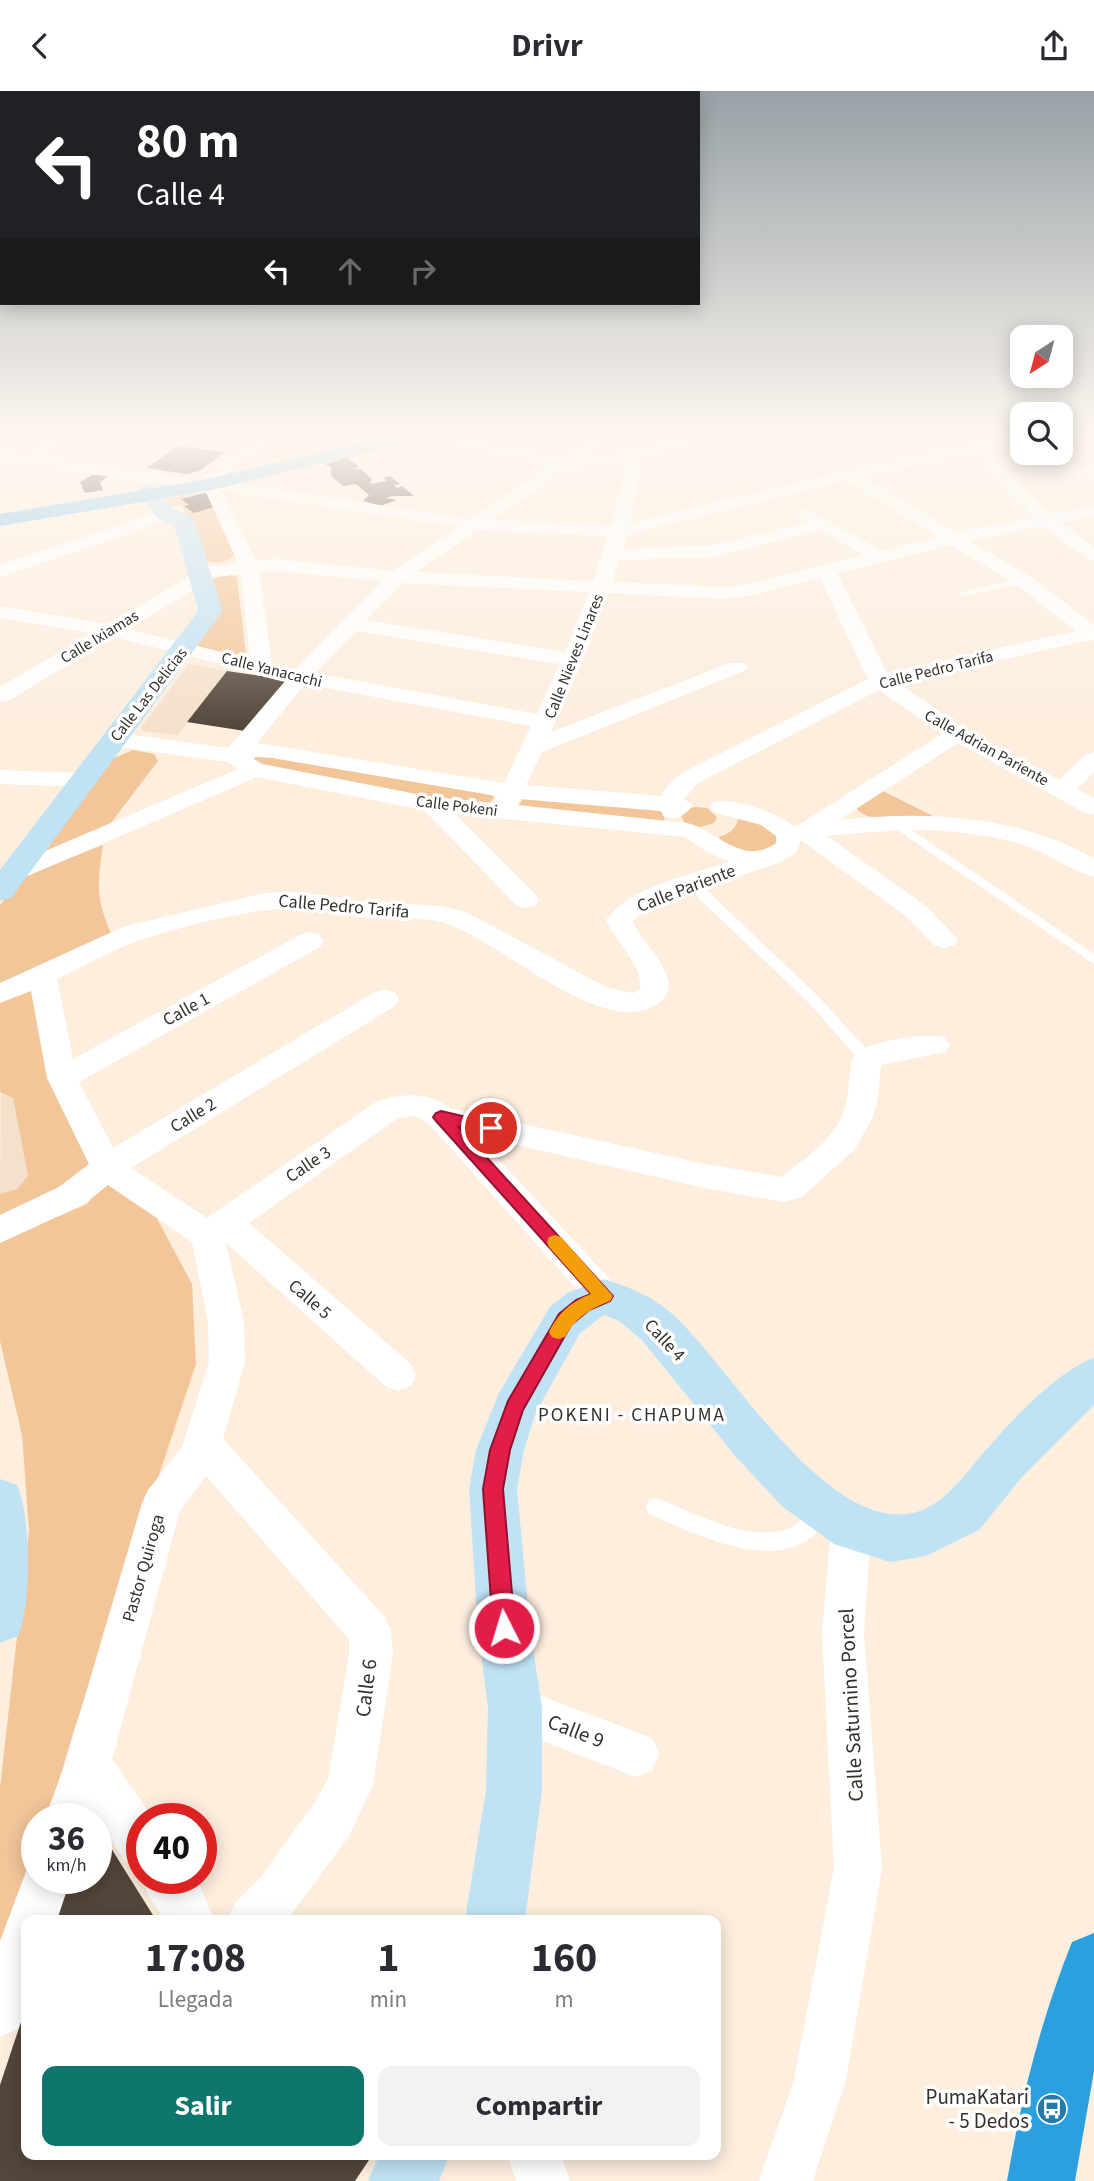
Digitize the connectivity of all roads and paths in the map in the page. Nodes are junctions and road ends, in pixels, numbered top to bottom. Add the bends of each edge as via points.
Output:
1 (112, 534) edge
2 (187, 534) edge
3 (234, 534) edge
4 (459, 534) edge
5 (618, 534) edge
6 (784, 534) edge
7 (839, 534) edge
8 (947, 534) edge
9 (975, 534) edge
10 (1068, 534) edge
11 (955, 538) junction
12 (1090, 549) edge
13 (612, 555) junction
14 (878, 556) junction
15 (249, 566) junction
16 (826, 570) junction
17 (0, 571) edge
18 (199, 576) junction
19 (397, 577) junction
20 (1024, 581) junction
21 (601, 588) junction
22 (962, 593) dead end
23 (0, 612) edge
24 (351, 624) junction
25 (108, 630) junction
26 (1093, 637) edge
27 (185, 647) junction
28 (573, 660) junction
29 (262, 667) junction
30 (737, 667) dead end
31 (300, 677) junction
32 (887, 687) junction
33 (0, 696) edge
34 (546, 722) junction
35 (957, 734) junction
36 (113, 740) junction
37 (534, 747) junction
38 (233, 756) junction
39 (1094, 759) edge
40 (255, 770) junction
41 (0, 777) edge
42 (83, 780) junction
43 (1063, 789) junction
44 (507, 801) junction
45 (432, 804) junction
46 (1094, 808) edge
47 (693, 817) junction
48 (897, 824) junction
49 (797, 833) junction
50 (772, 857) junction
51 (1094, 869) edge
52 (698, 881) junction
53 (5, 883) edge
54 (526, 900) dead end
55 (944, 939) dead end
56 (310, 941) dead end
57 (1094, 960) edge
58 (42, 974) junction
59 (0, 993) edge
60 (385, 999) dead end
61 (642, 1001) joint
62 (935, 1045) dead end
63 (867, 1059) junction
64 (62, 1077) junction
65 (428, 1110) junction
66 (107, 1168) junction
67 (216, 1228) junction
68 (0, 1230) edge
69 (604, 1296) junction
70 (398, 1375) dead end
71 (1094, 1377) edge
72 (202, 1444) junction
73 (0, 1501) edge
74 (656, 1507) dead end
75 (837, 1518) junction
76 (0, 1618) edge
77 (515, 1708) junction
78 (636, 1754) dead end
79 (88, 1764) junction
80 (74, 1803) edge
81 (126, 1820) edge
82 (42, 1894) edge
83 (175, 1894) edge
84 (35, 1915) edge
85 (187, 1915) edge
86 (258, 1915) edge
87 (496, 1915) edge
88 (21, 1951) edge
89 (1094, 1964) edge
90 (0, 2011) edge
91 (414, 2160) edge
92 (536, 2160) edge
93 (402, 2181) edge
94 (543, 2181) edge
95 (786, 2181) edge
96 (1041, 2181) edge

1 - 17 street
2 - 18 street, Calle Las Delicias
3 - 15 street
4 - 19 street
5 - 13 street, Calle Nieves Linares
6 - 13 street via 715,551
7 - 14 street
8 - 11 street
9 - 11 street, Calle Ixiamas
10 - 12 street
11 - 14 street, Calle Ixiamas
11 - 20 street
13 - 21 street, Calle Nieves Linares
14 - 16 street, Calle Ixiamas
15 - 18 street, Calle Ixiamas
15 - 19 street, Calle Ixiamas
15 - 29 street
16 - 21 street, Calle Ixiamas via 724,593
16 - 32 street, Calle Adrian Pariente
18 - 25 street, Calle Ixiamas
18 - 27 street, Calle Las Delicias via 210,609
19 - 21 street, Calle Ixiamas
19 - 24 street
20 - 22 lane
20 - 26 street
21 - 28 street, Calle Nieves Linares
23 - 25 street, Calle Yanacachi
24 - 28 street
24 - 31 street
25 - 27 street, Calle Yanacachi
25 - 33 street, Calle Ixiamas
26 - 32 street, Calle Pedro Tarifa
27 - 29 street, Calle Yanacachi
27 - 36 street, Calle Las Delicias
28 - 34 street, Calle Nieves Linares
29 - 31 street, Calle Yanacachi
30 - 37 street
31 - 34 street, Calle Yanacachi
31 - 38 street
32 - 35 street, Calle Adrian Pariente
32 - 47 street, Calle Pedro Tarifa via 677,788
34 - 37 street, Calle Nieves Linares
35 - 43 street, Calle Adrian Pariente
35 - 49 street
36 - 38 street, Calle Pokeni
36 - 42 street, Calle Las Delicias
37 - 44 street, Calle Nieves Linares
38 - 40 street, Calle Pokeni
38 - 44 street, Calle Pokeni via 272,751
39 - 43 street
40 - 45 street, Calle Pokeni
40 - 53 street
41 - 42 street
42 - 53 street, Calle Las Delicias
43 - 46 street, Calle Adrian Pariente
44 - 45 street, Calle Pokeni
44 - 47 street, Calle Pokeni
45 - 54 street
47 - 49 street via 770,820
47 - 50 street via 744,858
47 - 52 street
48 - 49 street
48 - 51 street via 989,829 1023,836
48 - 57 lane
49 - 50 street
49 - 55 street via 917,912
50 - 52 street, Calle Pariente
52 - 61 street, Calle Pariente via 621,914 622,932 655,977 651,997
52 - 63 lane
56 - 64 street, Calle 1
58 - 59 street, Calle Pedro Tarifa
58 - 61 street, Calle Pedro Tarifa via 133,933 264,901 299,899 455,917 598,995 612,1001
58 - 64 street
60 - 66 street, Calle 2
62 - 63 street via 878,1053
63 - 65 street via 862,1103 842,1145 784,1190 705,1176
64 - 66 street
65 - 67 street, Calle 3 via 400,1104 387,1110
65 - 69 street, Calle 4
66 - 67 street
66 - 68 street, Calle 2 via 71,1196
67 - 70 street, Calle 5 via 298,1289
67 - 72 street, Pastor Quiroga via 227,1362
69 - 75 street, Calle 4 via 634,1308 657,1327 754,1443 800,1491
69 - 77 street via 565,1319 515,1407 500,1450 493,1489
71 - 75 street via 1005,1462 962,1514 926,1533 890,1539
72 - 79 street, Pastor Quiroga via 162,1503
72 - 86 street, Calle 6 via 369,1632 366,1698 350,1785 332,1819
73 - 76 street
74 - 75 lane via 733,1539 760,1541 784,1540
75 - 95 street, Calle Saturnino Porcel via 858,1868 820,2080
77 - 78 street, Calle 9
77 - 87 street via 514,1790
79 - 80 street, Pastor Quiroga
79 - 81 street
82 - 84 street
83 - 85 street
88 - 90 street
89 - 96 highway via 1072,2024
91 - 93 street
92 - 94 street

